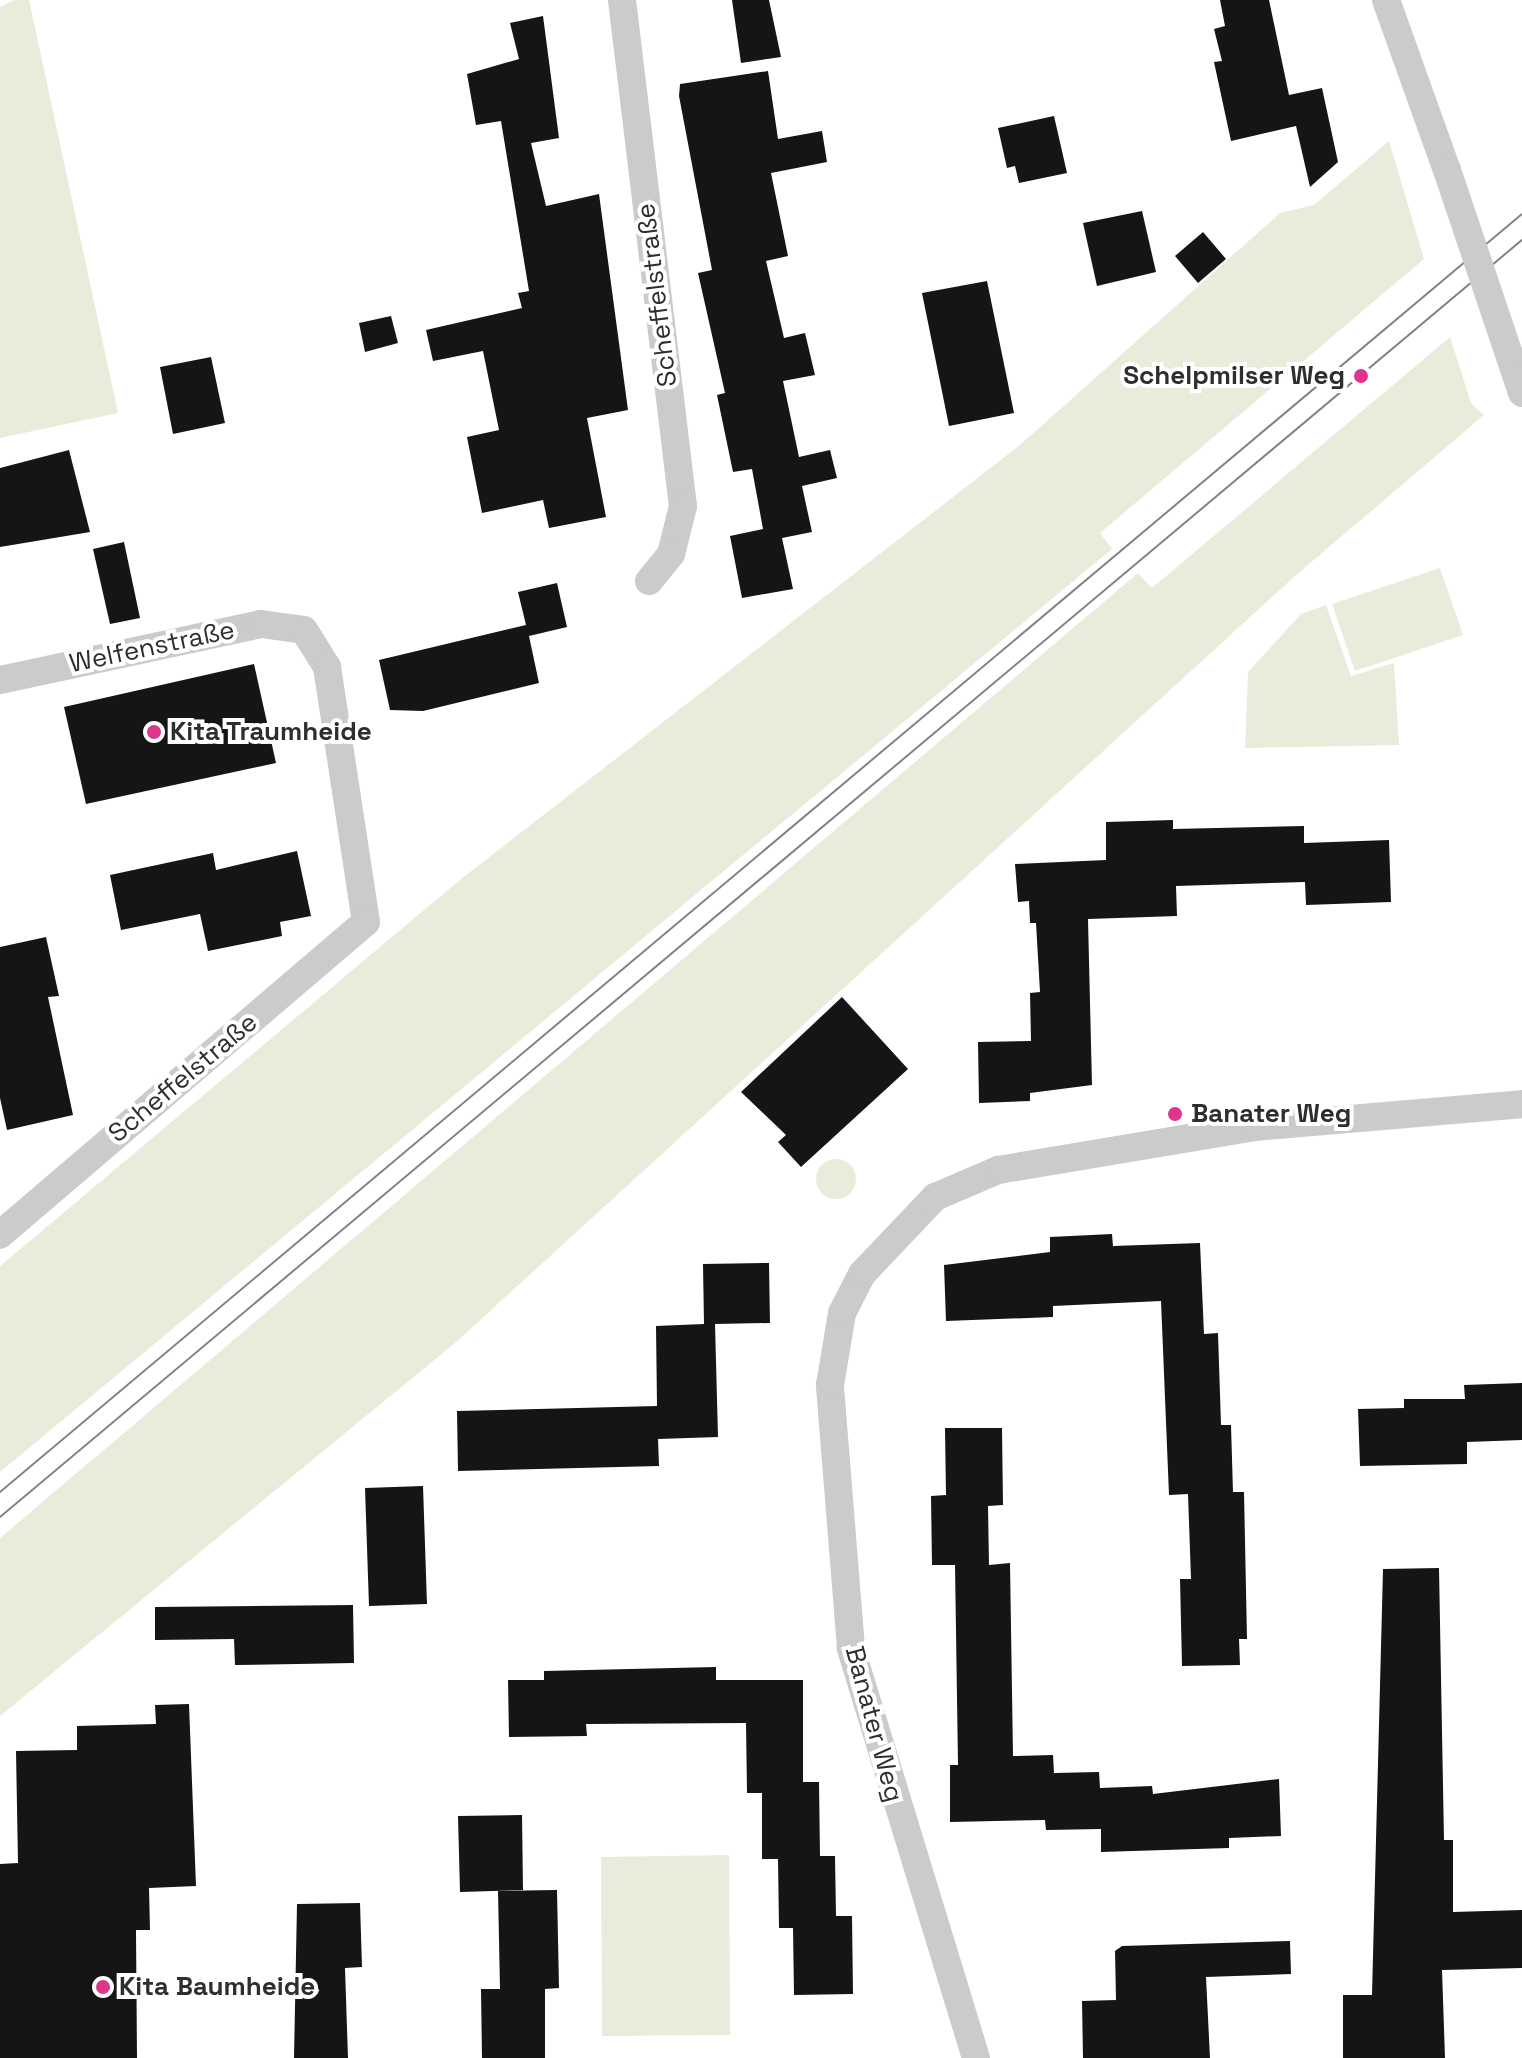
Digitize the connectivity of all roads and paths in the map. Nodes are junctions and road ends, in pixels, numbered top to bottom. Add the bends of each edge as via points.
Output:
1 (622, 0) edge
2 (1386, 0) edge
3 (1522, 393) edge
4 (649, 581) dead end
5 (0, 680) edge
6 (366, 922) joint
7 (1522, 1104) edge
8 (0, 1235) edge
9 (976, 2058) edge

1 - 4 street, Scheffelstraße via 683,506 671,554
2 - 3 street, bridge
5 - 6 street, Welfenstraße via 261,624 304,630 327,667
6 - 8 street, Scheffelstraße
7 - 9 street, Banater Weg via 1255,1127 998,1170 935,1197 862,1274 842,1313 830,1385 851,1648

